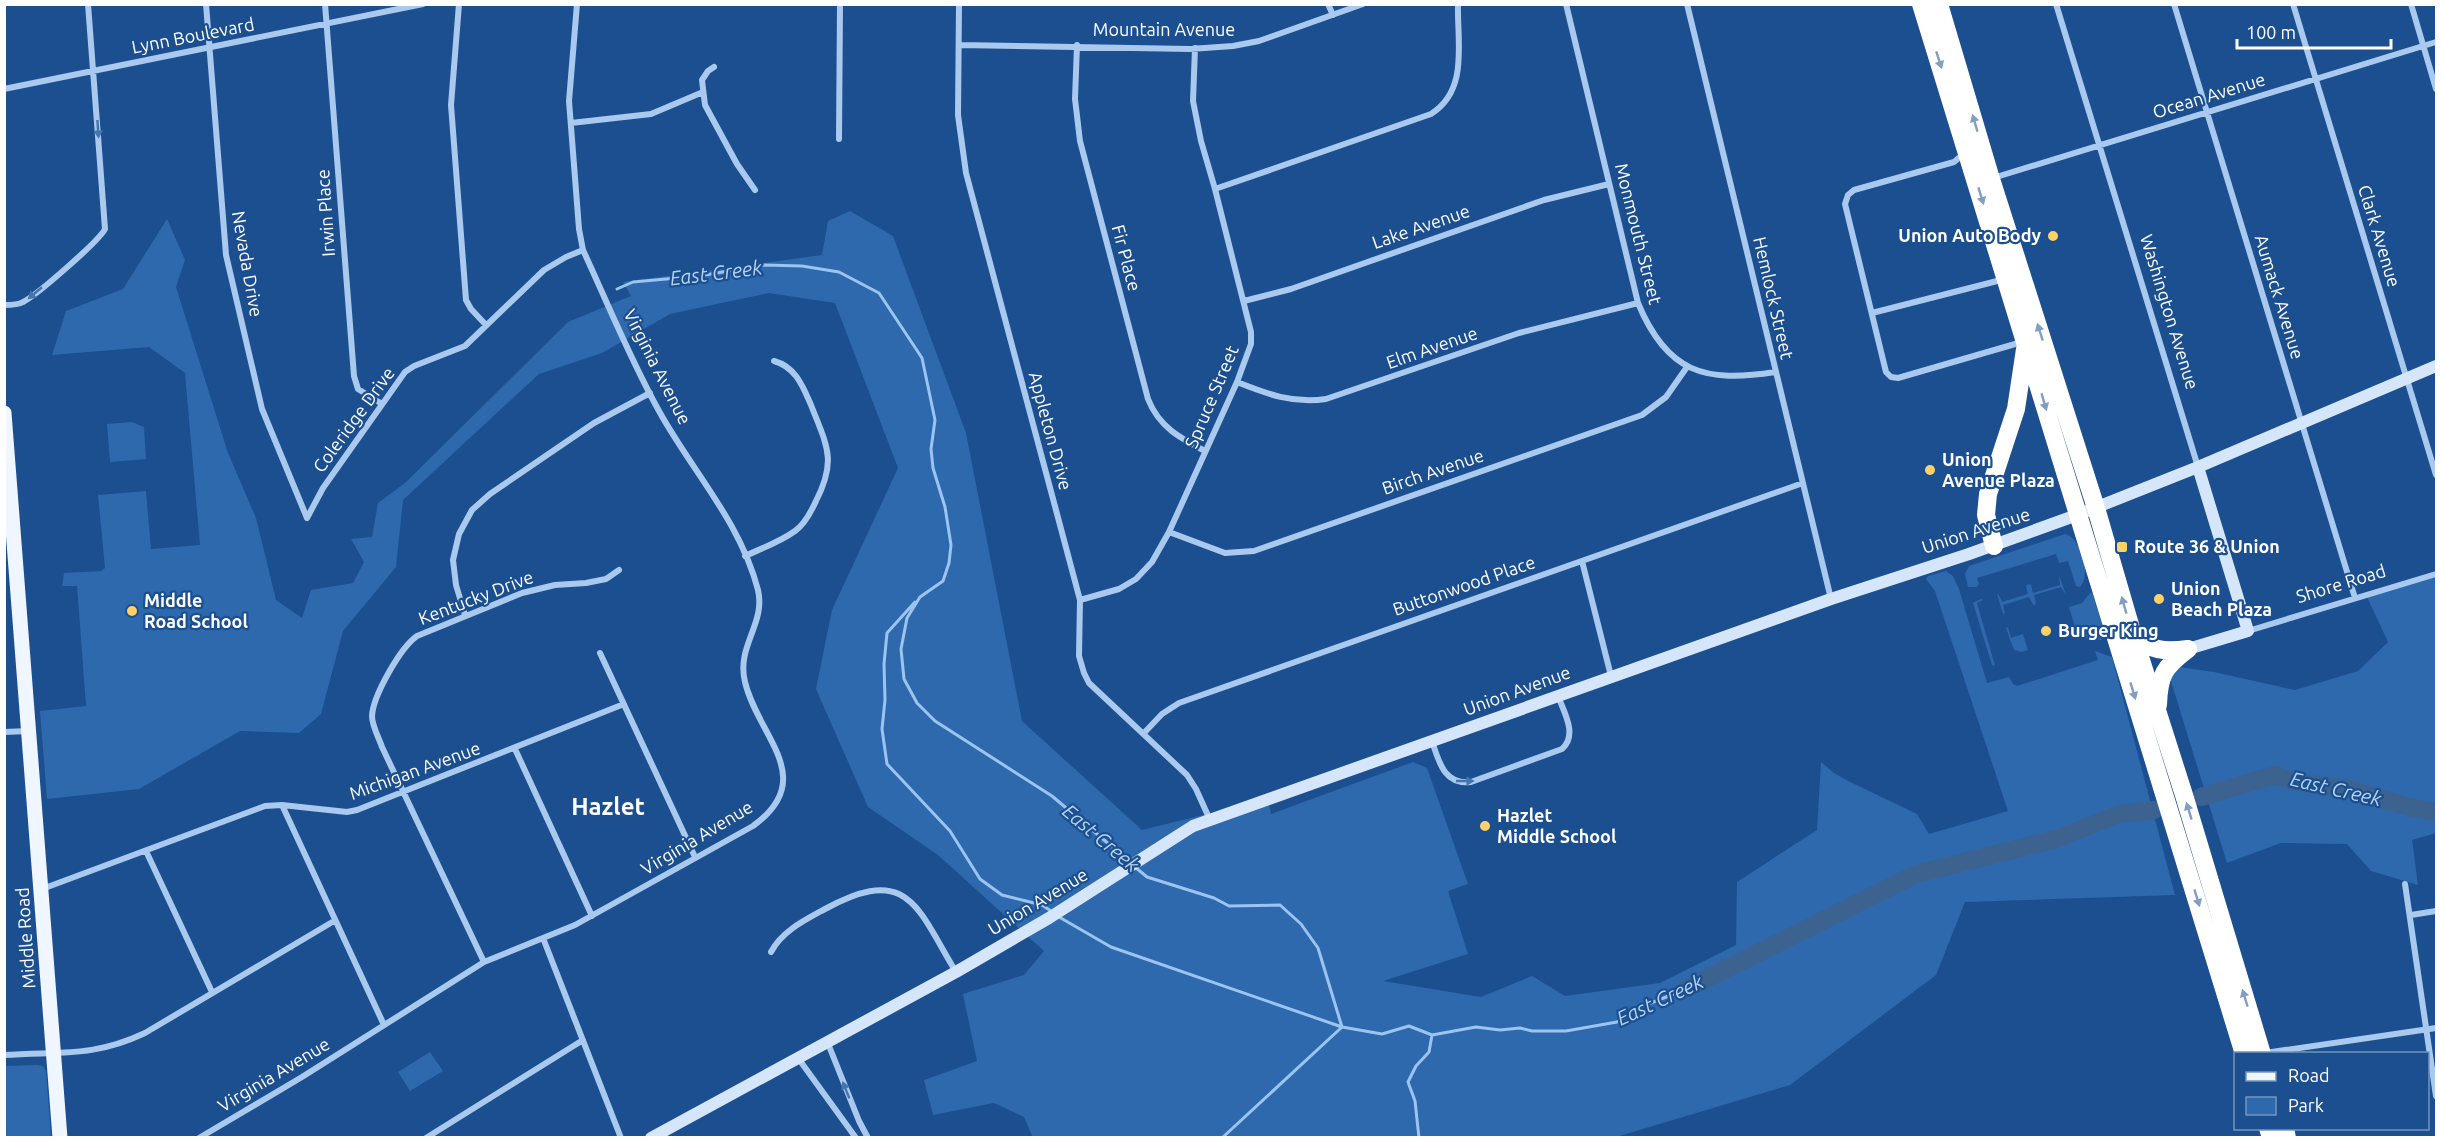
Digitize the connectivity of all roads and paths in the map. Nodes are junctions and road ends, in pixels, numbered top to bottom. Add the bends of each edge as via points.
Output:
1 (88, 4) edge
2 (206, 4) edge
3 (325, 4) edge
4 (423, 4) edge
5 (459, 4) edge
6 (577, 4) edge
7 (840, 4) edge
8 (959, 4) edge
9 (1328, 4) edge
10 (1363, 4) edge
11 (1458, 4) edge
12 (1566, 4) edge
13 (1687, 4) edge
14 (1921, 4) edge
15 (1939, 4) edge
16 (2056, 4) edge
17 (2174, 4) edge
18 (2293, 4) edge
19 (2411, 4) edge
20 (1333, 15) junction
21 (326, 24) junction
22 (2436, 42) edge
23 (959, 45) junction
24 (1077, 45) junction
25 (2423, 46) junction
26 (210, 48) junction
27 (1195, 48) junction
28 (714, 67) dead end
29 (94, 71) junction
30 (2316, 79) junction
31 (4, 89) edge
32 (2436, 89) edge
33 (703, 92) junction
34 (2207, 112) junction
35 (571, 123) junction
36 (839, 139) dead end
37 (1964, 140) junction
38 (2099, 145) junction
39 (1991, 179) junction
40 (1609, 184) junction
41 (1215, 189) junction
42 (755, 190) dead end
43 (583, 250) junction
44 (2007, 279) junction
45 (1244, 301) junction
46 (1638, 303) junction
47 (4, 305) edge
48 (1872, 313) junction
49 (486, 325) junction
50 (2026, 341) junction
51 (774, 361) dead end
52 (2436, 366) edge
53 (1687, 367) junction
54 (1775, 372) junction
55 (2407, 379) junction
56 (1237, 382) junction
57 (650, 393) junction
58 (382, 404) junction
59 (4, 413) edge
60 (2303, 421) junction
61 (1205, 451) junction
62 (2198, 467) junction
63 (2436, 475) edge
64 (1803, 483) junction
65 (2096, 508) junction
66 (2077, 515) junction
67 (307, 518) joint
68 (1169, 532) junction
69 (1994, 546) junction
70 (745, 556) junction
71 (1582, 561) junction
72 (619, 570) dead end
73 (2436, 574) edge
74 (2355, 598) junction
75 (1831, 599) junction
76 (1080, 600) junction
77 (465, 615) junction
78 (2248, 631) junction
79 (2133, 636) junction
80 (2188, 649) junction
81 (600, 653) dead end
82 (1611, 676) junction
83 (1558, 696) junction
84 (624, 704) junction
85 (2158, 717) junction
86 (30, 731) junction
87 (4, 732) edge
88 (1144, 733) junction
89 (1432, 740) junction
90 (514, 749) junction
91 (404, 793) junction
92 (282, 805) junction
93 (1210, 820) junction
94 (146, 851) junction
95 (695, 857) junction
96 (2405, 884) dead end
97 (42, 889) junction
98 (2436, 911) edge
99 (2411, 915) junction
100 (592, 916) junction
101 (334, 921) junction
102 (543, 938) junction
103 (771, 952) dead end
104 (484, 962) junction
105 (956, 972) junction
106 (212, 992) junction
107 (384, 1025) junction
108 (2436, 1028) edge
109 (2427, 1029) junction
110 (583, 1040) junction
111 (827, 1041) junction
112 (2244, 1052) edge
113 (2262, 1052) edge
114 (2269, 1052) edge
115 (54, 1054) junction
116 (4, 1055) edge
117 (798, 1057) junction
118 (2436, 1096) edge
119 (60, 1137) edge
120 (199, 1137) edge
121 (426, 1137) edge
122 (621, 1137) edge
123 (651, 1137) edge
124 (856, 1137) edge
125 (868, 1137) edge

1 - 29 street
2 - 26 street, Nevada Drive
3 - 21 street, Irwin Place
4 - 21 street, Lynn Boulevard
5 - 49 street via 451,105 466,300
6 - 35 street, Virginia Avenue via 569,101
7 - 36 street
8 - 23 street, Appleton Drive
9 - 20 street
10 - 20 street, Mountain Avenue
11 - 41 street via 1457,80 1441,108
12 - 40 street, Monmouth Street
13 - 54 street, Hemlock Street
14 -> 37 highway
39 -> 15 highway
16 - 38 street, Washington Avenue
17 - 34 street, Aumack Avenue
18 - 30 street, Clark Avenue
19 - 25 street
20 - 27 street, Mountain Avenue via 1247,44
21 - 26 street, Lynn Boulevard
21 - 58 street, Irwin Place via 354,376 358,389
22 - 25 street, Ocean Avenue
23 - 24 street, Mountain Avenue
23 - 76 street, Appleton Drive via 958,114 966,173
24 - 27 street, Mountain Avenue
24 - 61 street, Fir Place via 1075,99 1080,141 1148,399 1169,430
25 - 30 street, Ocean Avenue
25 - 32 street
26 - 29 street, Lynn Boulevard
26 - 67 street, Nevada Drive via 226,255 262,410
27 - 41 street, Spruce Street via 1193,101
28 - 33 street via 702,80
29 - 31 street, Lynn Boulevard
29 -> 47 street via 105,229 90,247 24,301
30 - 34 street, Ocean Avenue
30 - 55 street, Clark Avenue
33 - 35 street via 644,116
33 - 42 street via 705,105
34 - 38 street, Ocean Avenue
34 - 60 street, Aumack Avenue
35 - 43 street, Virginia Avenue
37 -> 44 highway
37 - 48 street via 1961,156 1954,162 1848,195 1845,204
38 - 39 street, Ocean Avenue
38 - 62 street, Washington Avenue
65 -> 39 highway
40 - 45 street, Lake Avenue via 1544,200 1291,289
40 - 46 street, Monmouth Street
41 - 45 street, Spruce Street
43 - 49 street, Coleridge Drive via 544,270
43 - 57 street, Virginia Avenue
44 - 48 street
44 - 50 highway
45 - 56 street, Spruce Street via 1251,344
46 - 53 street, Monmouth Street via 1657,341
46 - 56 street, Elm Avenue via 1519,333 1326,399 1281,399
48 - 50 street via 1886,372 1892,377
49 - 58 street, Coleridge Drive via 465,346 405,372
50 -> 66 highway
50 - 69 highway via 2016,409 1988,494 1986,515
51 - 70 street via 791,370 802,386 827,446 828,471 811,512 797,530
52 - 55 street, Union Avenue
53 - 54 street, Monmouth Street via 1726,377
53 - 68 street, Birch Avenue via 1666,398 1642,415 1254,551 1225,553
54 - 64 street, Hemlock Street
55 - 60 street, Union Avenue
55 - 63 street, Clark Avenue
56 - 61 street, Spruce Street
57 - 70 street, Virginia Avenue via 722,506
57 - 77 street via 594,423 472,510 459,534 453,560
58 - 67 street, Coleridge Drive via 323,488
59 - 86 main road, Middle Road
60 - 62 street, Union Avenue
60 - 74 street, Aumack Avenue
61 - 68 street, Spruce Street
62 - 65 street, Union Avenue
62 - 78 street, Washington Avenue
64 - 71 street, Buttonwood Place
64 - 75 street, Hemlock Street
65 - 66 street, Union Avenue
79 -> 65 highway
66 - 69 street, Union Avenue
66 -> 112 highway
68 - 76 street, Spruce Street via 1152,562 1136,579 1119,589
69 - 75 street, Union Avenue
70 - 95 street, Virginia Avenue via 760,606 744,651 742,669 785,771 785,780 772,807 758,822
71 - 82 street
71 - 88 street, Buttonwood Place via 1179,703
72 - 77 street, Kentucky Drive via 606,579 522,593
73 - 74 street, Shore Road
74 - 78 street, Shore Road
75 - 82 street, Union Avenue
76 - 88 street, Appleton Drive via 1079,656 1084,674
77 - 91 street, Kentucky Drive via 426,631 403,648 374,709 372,719 382,747
78 - 80 street, Shore Road
79 - 80 highway via 2159,651
79 - 85 highway
80 - 85 highway via 2163,673
81 - 84 street
82 - 83 street, Union Avenue
83 - 89 street, Union Avenue
89 -> 83 street via 1450,778 1471,782 1562,749 1570,733
84 - 90 street, Michigan Avenue
84 - 95 street
113 -> 85 highway
86 - 87 street
86 - 97 main road, Middle Road
88 - 93 street, Appleton Drive via 1187,775
89 - 93 street, Union Avenue
90 - 91 street, Michigan Avenue
90 - 100 street
91 - 92 street, Michigan Avenue via 347,812
91 - 104 street, Kentucky Drive
92 - 94 street, Michigan Avenue via 265,806
92 - 101 street
93 - 105 street, Union Avenue via 1193,826
94 - 97 street, Michigan Avenue
94 - 106 street
95 - 100 street, Virginia Avenue
96 - 99 street
97 - 115 main road, Middle Road
98 - 99 street
99 - 109 street
100 - 102 street, Virginia Avenue
101 - 106 street
101 - 107 street
102 - 104 street, Virginia Avenue
102 - 110 street
103 - 105 street via 799,924 850,896 885,890 904,897 922,912
104 - 107 street, Virginia Avenue
105 - 111 street, Union Avenue
106 - 115 street via 124,1043 94,1051
107 - 120 street, Virginia Avenue
108 - 109 street
109 - 114 street
109 - 118 street
110 - 121 street
110 - 122 street
111 - 117 street, Union Avenue
125 -> 111 street
115 - 116 street
115 - 119 main road, Middle Road
117 - 123 street, Union Avenue
117 - 124 street

